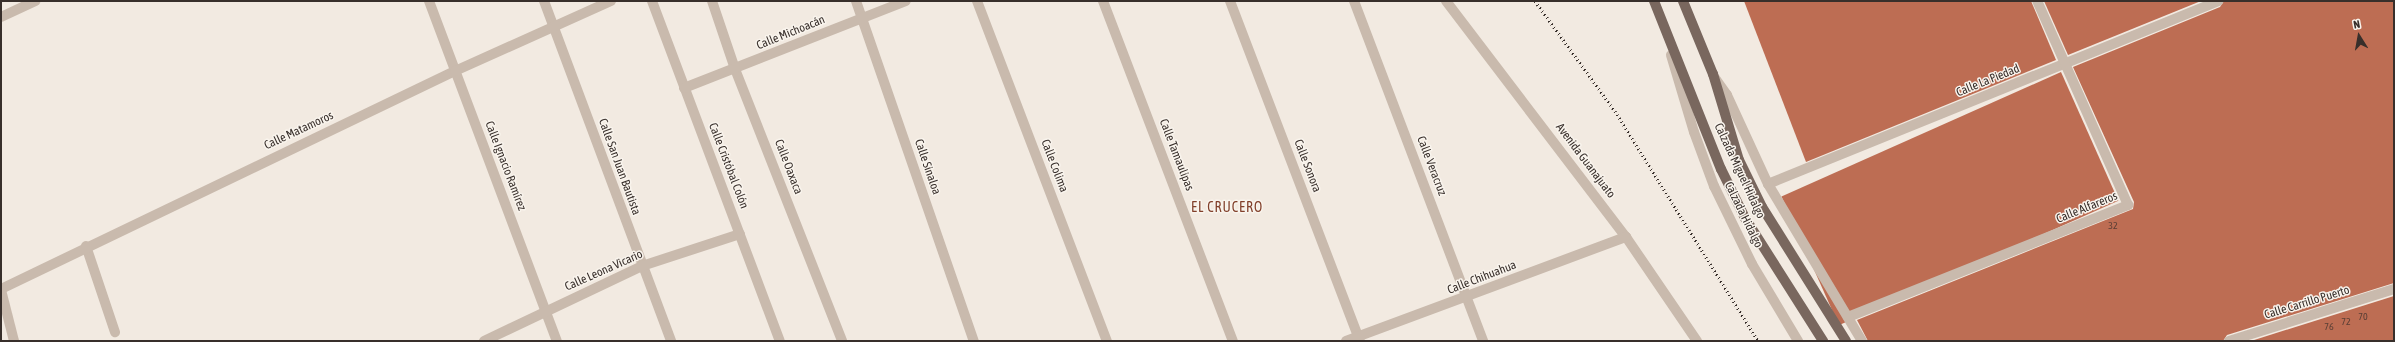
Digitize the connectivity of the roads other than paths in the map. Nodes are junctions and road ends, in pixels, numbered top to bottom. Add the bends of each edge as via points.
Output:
1 (35, 1) edge
2 (429, 1) edge
3 (544, 1) edge
4 (611, 1) edge
5 (652, 1) edge
6 (712, 1) edge
7 (856, 1) edge
8 (906, 1) edge
9 (977, 1) edge
10 (1103, 1) edge
11 (1230, 1) edge
12 (1354, 1) edge
13 (1446, 1) edge
14 (1654, 1) edge
15 (1683, 1) edge
16 (2037, 1) edge
17 (2218, 1) edge
18 (1, 17) edge
19 (862, 19) junction
20 (1662, 22) junction
21 (554, 27) junction
22 (2066, 63) junction
23 (735, 69) junction
24 (455, 71) junction
25 (1713, 74) junction
26 (684, 88) junction
27 (1768, 184) junction
28 (740, 234) junction
29 (1626, 237) junction
30 (86, 246) junction
31 (642, 266) junction
32 (1, 289) edge
33 (2394, 289) edge
34 (1466, 298) junction
35 (546, 312) junction
36 (1848, 317) junction
37 (115, 332) dead end
38 (1359, 339) edge
39 (14, 341) edge
40 (484, 341) edge
41 (557, 341) edge
42 (671, 341) edge
43 (780, 341) edge
44 (842, 341) edge
45 (974, 341) edge
46 (1107, 341) edge
47 (1233, 341) edge
48 (1346, 341) edge
49 (1483, 341) edge
50 (1697, 341) edge
51 (1798, 341) edge
52 (1823, 341) edge
53 (1846, 341) edge
54 (1862, 341) edge
55 (2229, 341) edge

1 - 18 street
2 - 24 street, Calle Ignacio Ramírez
3 - 21 street, Calle San Juan Bautista
4 - 21 street, Calle Matamoros
5 - 26 street, Calle Cristóbal Colón
6 - 23 street, Calle Oaxaca
7 - 19 street, Calle Sinaloa
8 - 19 street, Calle Michoacán
9 - 46 street, Calle Colima
10 - 47 street, Calle Tamaulipas
11 - 38 street, Calle Sonora
12 - 34 street, Calle Veracruz
13 - 29 street, Avenida Guanajuato
14 - 20 main road, Calzada Miguel Hidalgo
15 - 25 main road, Calzada Miguel Hidalgo
16 - 22 street, Calle Alfareros
17 - 22 street, Calle La Piedad
19 - 23 street, Calle Michoacán
19 - 45 street, Calle Sinaloa
20 - 51 street, Calzada Hidalgo via 1694,132 1714,186 1752,264
20 - 52 main road, Calzada Miguel Hidalgo via 1721,169 1745,218
21 - 24 street, Calle Matamoros
21 - 31 street, Calle San Juan Bautista
22 - 27 street, Calle La Piedad
22 - 36 street, Calle Alfareros via 2128,205
23 - 26 street, Calle Michoacán
23 - 44 street, Calle Oaxaca
24 - 30 street, Calle Matamoros
24 - 35 street, Calle Ignacio Ramírez
25 - 27 street, Calzada Miguel Hidalgo via 1727,95
25 - 53 main road, Calzada Miguel Hidalgo via 1739,160 1762,206
26 - 28 street, Calle Cristóbal Colón
27 - 36 street, Calzada Miguel Hidalgo
28 - 31 street, Calle Leona Vicario
28 - 43 street, Calle Cristóbal Colón
29 - 34 street, Calle Chihuahua
29 - 50 street, Avenida Guanajuato
30 - 32 street, Calle Matamoros
30 - 37 street
31 - 35 street, Calle Leona Vicario
31 - 42 street, Calle San Juan Bautista
32 - 39 street
33 - 55 street, Calle Carrillo Puerto
34 - 38 street, Calle Chihuahua
34 - 49 street, Calle Veracruz
35 - 40 street, Calle Leona Vicario
35 - 41 street, Calle Ignacio Ramírez
36 - 54 street, Calzada Miguel Hidalgo
38 - 48 street, Calle Chihuahua

